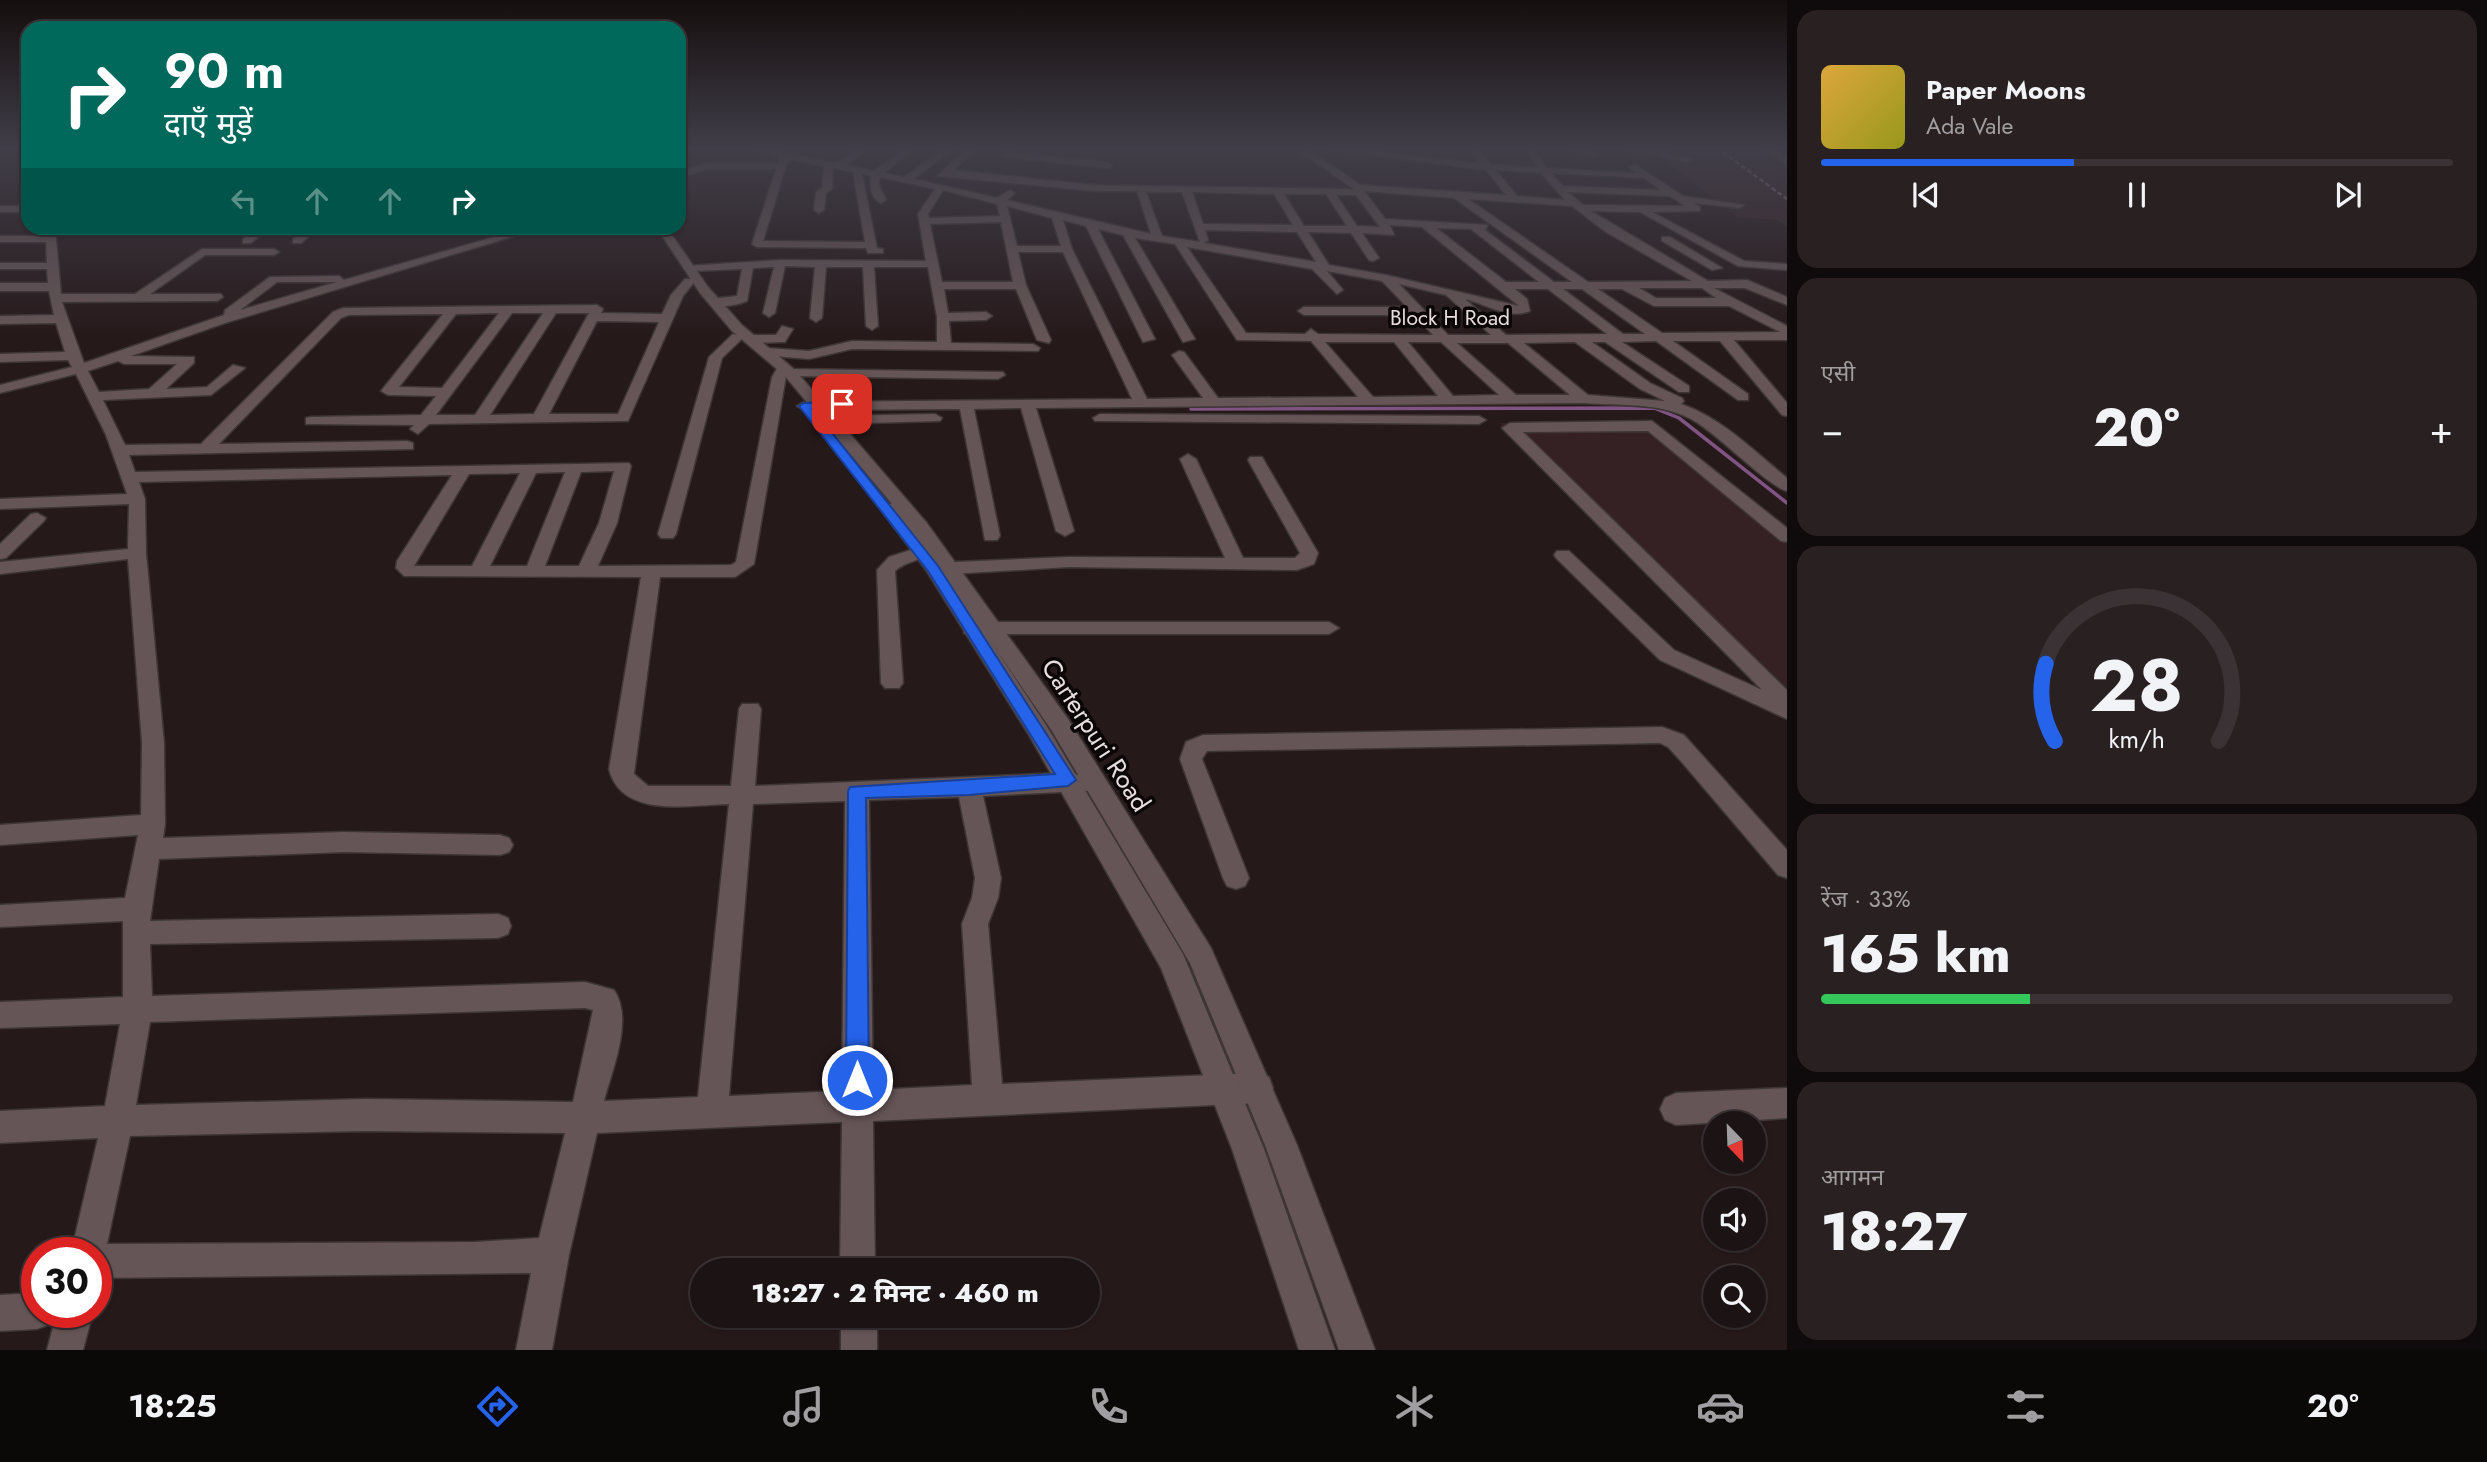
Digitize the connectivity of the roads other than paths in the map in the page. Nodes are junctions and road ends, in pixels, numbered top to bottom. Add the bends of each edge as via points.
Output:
1 (767, 211) edge
2 (865, 211) edge
3 (924, 211) edge
4 (1003, 211) edge
5 (1055, 211) edge
6 (1066, 211) edge
7 (1149, 211) edge
8 (1194, 211) edge
9 (1289, 211) edge
10 (1342, 211) edge
11 (1376, 211) edge
12 (1480, 211) edge
13 (1586, 211) edge
14 (1617, 211) edge
15 (1644, 211) edge
16 (1099, 214) dead end
17 (1244, 215) dead end
18 (1435, 216) dead end
19 (1005, 219) junction
20 (1382, 219) junction
21 (925, 220) junction
22 (1636, 222) dead end
23 (1425, 224) junction
24 (1096, 225) junction
25 (1472, 226) junction
26 (1200, 227) junction
27 (1300, 228) junction
28 (1504, 228) junction
29 (1353, 229) junction
30 (0, 231) edge
31 (21, 231) edge
32 (760, 232) junction
33 (828, 232) dead end
34 (855, 232) dead end
35 (869, 232) junction
36 (1126, 233) junction
37 (29, 235) edge
38 (50, 235) edge
39 (255, 235) edge
40 (305, 235) edge
41 (513, 235) edge
42 (657, 235) edge
43 (666, 235) edge
44 (1659, 235) dead end
45 (1160, 238) junction
46 (0, 239) edge
47 (1177, 240) junction
48 (247, 241) dead end
49 (297, 241) dead end
50 (1256, 242) junction
51 (871, 245) junction
52 (1205, 245) junction
53 (1013, 249) junction
54 (1067, 249) junction
55 (274, 252) dead end
56 (1172, 256) dead end
57 (932, 258) junction
58 (1373, 258) dead end
59 (780, 263) junction
60 (821, 263) junction
61 (868, 263) junction
62 (748, 264) junction
63 (0, 266) edge
64 (51, 266) junction
65 (1319, 266) junction
66 (1716, 268) dead end
67 (1784, 268) edge
68 (690, 274) junction
69 (1385, 278) junction
70 (362, 280) junction
71 (1020, 285) junction
72 (1707, 285) junction
73 (935, 286) junction
74 (1501, 286) junction
75 (1549, 286) junction
76 (1588, 286) junction
77 (1626, 286) junction
78 (1449, 292) junction
79 (55, 293) junction
80 (2, 295) edge
81 (216, 297) dead end
82 (138, 298) junction
83 (1787, 301) edge
84 (715, 302) junction
85 (1732, 302) junction
86 (509, 309) junction
87 (552, 309) junction
88 (1503, 309) junction
89 (453, 310) junction
90 (1417, 311) junction
91 (341, 312) junction
92 (1358, 312) junction
93 (769, 313) dead end
94 (986, 316) dead end
95 (594, 317) junction
96 (943, 317) junction
97 (667, 318) junction
98 (816, 318) dead end
99 (61, 319) junction
100 (0, 320) edge
101 (221, 320) junction
102 (872, 326) dead end
103 (787, 330) dead end
104 (1787, 333) edge
105 (1723, 336) junction
106 (1657, 337) junction
107 (1578, 338) junction
108 (1614, 338) junction
109 (1148, 339) dead end
110 (1188, 339) dead end
111 (1314, 339) junction
112 (1398, 339) junction
113 (1445, 339) junction
114 (1532, 339) junction
115 (1507, 340) junction
116 (940, 347) junction
117 (1179, 355) dead end
118 (0, 358) edge
119 (768, 358) junction
120 (104, 360) junction
121 (77, 362) junction
122 (238, 368) dead end
123 (998, 375) dead end
124 (1766, 388) junction
125 (0, 389) edge
126 (1684, 389) dead end
127 (1787, 390) edge
128 (446, 392) junction
129 (153, 393) junction
130 (95, 396) junction
131 (1743, 397) dead end
132 (1584, 399) junction
133 (1449, 400) junction
134 (1513, 400) junction
135 (1368, 401) junction
136 (1214, 403) junction
137 (1142, 404) junction
138 (818, 410) junction
139 (1028, 410) junction
140 (967, 411) junction
141 (1172, 412) junction
142 (1689, 412) junction
143 (1787, 412) edge
144 (540, 418) junction
145 (480, 419) junction
146 (1479, 420) dead end
147 (311, 421) dead end
148 (424, 421) junction
149 (407, 446) junction
150 (206, 448) junction
151 (121, 450) junction
152 (1188, 459) dead end
153 (1256, 460) dead end
154 (575, 466) junction
155 (531, 467) junction
156 (464, 469) junction
157 (389, 471) junction
158 (131, 477) junction
159 (1787, 486) edge
160 (137, 499) junction
161 (0, 504) edge
162 (37, 518) dead end
163 (1065, 531) dead end
164 (667, 534) dead end
165 (991, 536) dead end
166 (1787, 537) edge
167 (137, 553) junction
168 (0, 554) edge
169 (1563, 555) dead end
170 (1236, 562) junction
171 (934, 563) junction
172 (0, 568) edge
173 (534, 571) junction
174 (586, 571) junction
175 (478, 572) junction
176 (650, 572) junction
177 (1329, 628) dead end
178 (983, 631) junction
179 (892, 683) dead end
180 (1787, 703) edge
181 (750, 709) dead end
182 (1787, 711) edge
183 (1068, 780) junction
184 (1096, 784) junction
185 (969, 788) junction
186 (857, 791) junction
187 (741, 796) junction
188 (153, 824) junction
189 (0, 835) edge
190 (500, 845) dead end
191 (148, 849) junction
192 (1787, 868) edge
193 (1236, 878) dead end
194 (0, 916) edge
195 (136, 921) junction
196 (498, 926) dead end
197 (138, 1007) junction
198 (0, 1015) edge
199 (1258, 1088) junction
200 (1225, 1090) junction
201 (988, 1100) junction
202 (1787, 1104) edge
203 (857, 1106) junction
204 (1676, 1109) dead end
205 (712, 1112) junction
206 (586, 1118) junction
207 (118, 1121) junction
208 (0, 1128) edge
209 (92, 1237) edge
210 (552, 1255) junction
211 (858, 1258) edge
212 (112, 1261) edge
213 (21, 1312) edge
214 (0, 1313) edge
215 (71, 1328) edge
216 (859, 1328) edge
217 (65, 1350) edge
218 (534, 1350) edge
219 (859, 1350) edge
220 (1317, 1350) edge
221 (1357, 1350) edge

1 - 32 street
2 - 35 street
3 - 21 street
4 - 19 street
5 - 54 street
6 - 24 street
7 - 45 street
8 - 26 street
9 - 27 street
10 - 29 street
11 - 20 street
12 - 28 street
13 - 72 street
14 - 22 street
15 - 67 street via 1741,263
16 - 24 street
17 - 50 street
18 - 20 street
19 - 21 street
19 - 53 street
20 - 23 street
20 - 29 street
21 - 57 street
23 - 25 street
23 - 74 street
24 - 36 street
24 - 109 street
25 - 28 street
25 - 75 street
26 - 50 street
26 - 52 street
27 - 29 street
27 - 50 street
27 - 65 street
28 - 76 street
29 - 58 street
30 - 31 street
32 - 33 street
32 - 51 street via 757,242 762,245
34 - 35 street
35 - 51 street
36 - 45 street
36 - 110 street
37 - 46 street
38 - 64 street
39 - 48 street
40 - 49 street
41 - 70 street
42 - 68 street, Carterpuri Road
43 - 68 street, Carterpuri Road
44 - 66 street
45 - 47 street
45 - 56 street
47 - 52 street
47 - 111 street, Block H Road via 1242,337
50 - 52 street
50 - 65 street
51 - 57 street via 872,251
53 - 54 street
53 - 71 street
54 - 137 street
55 - 82 street via 202,252
57 - 61 street
57 - 73 street
59 - 60 street
59 - 62 street
59 - 93 street
60 - 61 street
60 - 98 street
61 - 102 street
62 - 68 street
62 - 84 street via 741,301
63 - 64 street
64 - 79 street
65 - 69 street
65 - 92 street
68 - 84 street, Carterpuri Road
68 - 97 street
68 - 119 street, Carterpuri Road
69 - 78 street
69 - 90 street
70 - 91 street via 341,305
70 - 101 street
70 - 101 street via 274,279
71 - 73 street
71 - 116 street via 1038,344
72 - 77 street
72 - 83 street via 1750,284
72 - 85 street
73 - 96 street via 944,301
74 - 75 street
74 - 88 street via 1527,305 1519,311
75 - 76 street
75 - 108 street
76 - 77 street
76 - 106 street
77 - 85 street via 1654,302
78 - 88 street
78 - 115 street
79 - 80 street
79 - 82 street
79 - 99 street
81 - 82 street
84 - 119 street, Carterpuri Road
85 - 104 street
86 - 87 street
86 - 89 street
86 - 128 street
87 - 95 street via 592,308 597,311
87 - 145 street
88 - 114 street
89 - 91 street
89 - 128 street via 388,391
90 - 92 street
90 - 113 street
91 - 150 street
92 - 111 street via 1305,317
94 - 96 street
95 - 97 street
95 - 144 street
96 - 116 street via 945,340
97 - 144 street via 625,416
99 - 100 street
99 - 121 street
101 - 120 street
103 - 119 street
104 - 105 street, Block H Road
105 - 106 street, Block H Road
105 - 124 street
106 - 108 street, Block H Road
106 - 131 street
107 - 108 street, Block H Road
107 - 114 street, Block H Road
107 - 142 street
108 - 126 street
111 - 112 street, Block H Road
111 - 135 street
112 - 113 street, Block H Road
112 - 133 street
113 - 115 street, Block H Road
113 - 134 street
114 - 115 street, Block H Road
115 - 132 street
116 - 119 street via 843,346 809,355
117 - 136 street
118 - 121 street
119 - 123 street
119 - 138 street, Carterpuri Road
119 - 164 street via 716,357
119 - 176 street via 743,568
120 - 121 street
120 - 129 street via 189,360
121 - 125 street
121 - 130 street
122 - 129 street via 211,391
124 - 127 street
124 - 143 street
128 - 148 street
129 - 130 street
130 - 151 street
132 - 134 street
132 - 142 street
133 - 134 street
133 - 135 street
135 - 136 street
136 - 141 street
137 - 139 street
137 - 141 street
138 - 140 street
138 - 140 street
138 - 171 street, Carterpuri Road
138 - 171 street, Carterpuri Road via 920,526
139 - 140 street
139 - 141 street
139 - 163 street
140 - 165 street
141 - 146 street
142 - 159 street
144 - 145 street
145 - 148 street
147 - 148 street
148 - 149 street
149 - 150 street
149 - 157 street
150 - 151 street
151 - 158 street
152 - 170 street
153 - 170 street via 1309,553 1308,560 1297,564
154 - 155 street
154 - 173 street
154 - 174 street via 619,465 624,469 608,523
155 - 156 street
155 - 175 street
156 - 157 street
156 - 175 street via 405,568 419,573
157 - 158 street
158 - 160 street
160 - 161 street
160 - 167 street
162 - 168 street
166 - 180 street via 1653,426 1510,428
167 - 172 street
167 - 188 street via 153,743
169 - 182 street via 1667,655
170 - 171 street
171 - 178 street, Carterpuri Road
171 - 179 street via 895,561 886,570
173 - 174 street
173 - 175 street
174 - 176 street
176 - 187 street via 623,780 645,795
177 - 178 street
178 - 183 street, Carterpuri Road
178 - 184 street, Carterpuri Road
181 - 187 street
183 - 184 street
183 - 185 street
183 - 200 street, Carterpuri Road via 1173,963
184 - 199 street, Carterpuri Road via 1201,957
185 - 186 street
185 - 201 street via 988,878 975,925
186 - 187 street
186 - 203 street
187 - 205 street
188 - 189 street
188 - 191 street
190 - 191 street via 344,842
191 - 195 street
192 - 193 street via 1676,741 1662,735 1203,743 1194,748 1191,759
194 - 195 street
195 - 196 street
195 - 197 street
197 - 198 street
197 - 206 street via 597,997 608,1005
197 - 207 street
199 - 200 street
199 - 221 street, Carterpuri Road
200 - 201 street
200 - 220 street, Carterpuri Road
201 - 203 street
202 - 204 street
203 - 205 street
203 - 211 street
205 - 206 street
206 - 207 street
206 - 210 street
207 - 208 street
207 - 209 street
210 - 212 street
210 - 218 street
213 - 214 street
215 - 217 street
216 - 219 street

